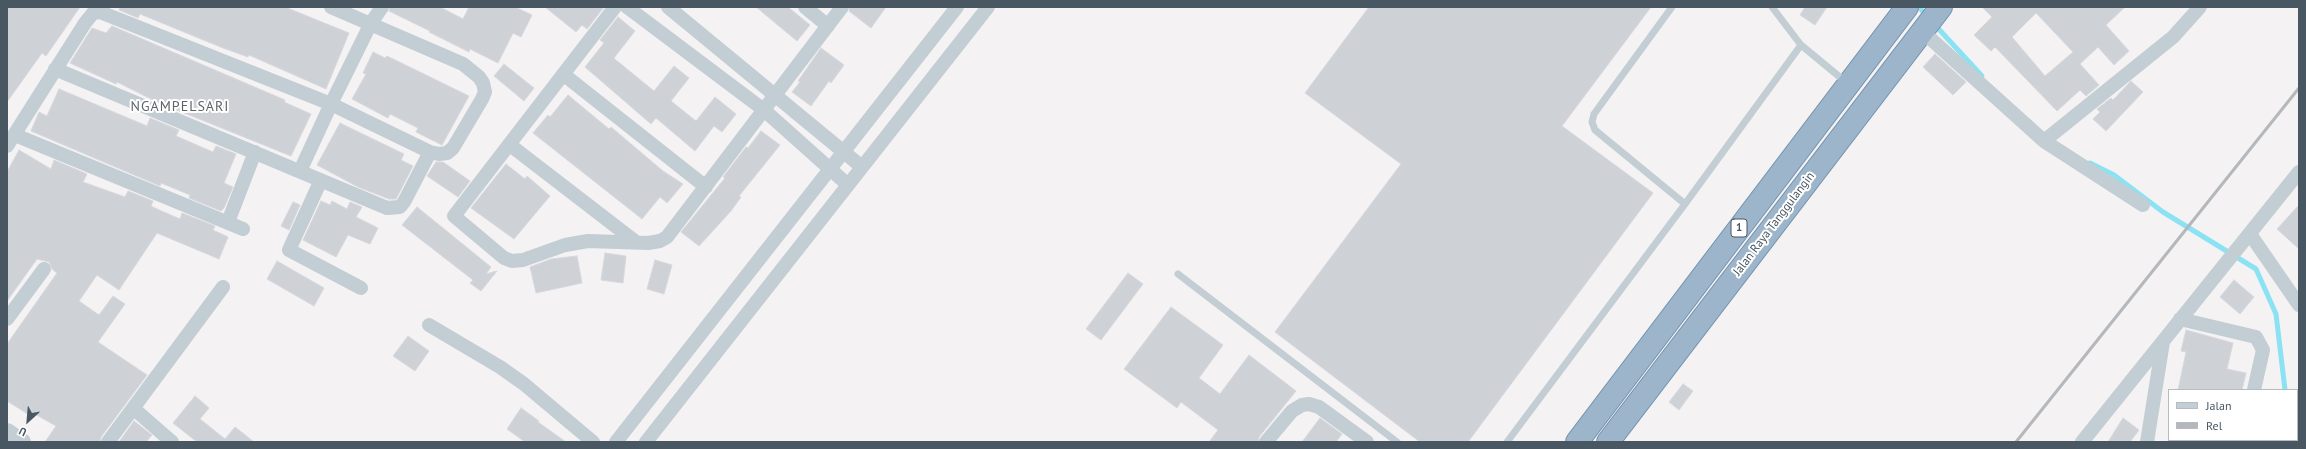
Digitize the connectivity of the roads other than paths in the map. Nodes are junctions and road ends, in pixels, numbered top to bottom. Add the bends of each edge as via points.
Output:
1 (331, 7) edge
2 (382, 7) edge
3 (615, 7) edge
4 (627, 7) edge
5 (668, 7) edge
6 (805, 7) edge
7 (842, 7) edge
8 (957, 7) edge
9 (988, 7) edge
10 (1672, 7) edge
11 (1772, 7) edge
12 (1941, 7) edge
13 (2200, 7) edge
14 (1905, 10) edge
15 (371, 23) junction
16 (828, 26) junction
17 (1924, 28) junction
18 (1801, 45) junction
19 (55, 69) junction
20 (563, 74) junction
21 (1849, 84) junction
22 (774, 94) junction
23 (331, 104) junction
24 (764, 110) junction
25 (2045, 140) junction
26 (11, 141) edge
27 (510, 145) junction
28 (255, 152) junction
29 (430, 152) junction
30 (843, 153) junction
31 (862, 167) junction
32 (831, 168) junction
33 (300, 171) junction
34 (2299, 172) edge
35 (321, 180) junction
36 (848, 185) junction
37 (706, 187) junction
38 (1685, 204) junction
39 (2143, 205) dead end
40 (228, 222) junction
41 (243, 229) dead end
42 (2250, 234) junction
43 (636, 242) junction
44 (44, 268) dead end
45 (1178, 274) dead end
46 (223, 287) dead end
47 (362, 288) dead end
48 (2299, 304) edge
49 (2180, 319) junction
50 (7, 320) edge
51 (429, 325) dead end
52 (2163, 342) junction
53 (1628, 374) junction
54 (2254, 389) edge
55 (1647, 390) junction
56 (133, 408) junction
57 (1599, 412) junction
58 (7, 432) edge
59 (1613, 435) edge
60 (22, 442) edge
61 (108, 442) edge
62 (172, 442) edge
63 (593, 442) edge
64 (616, 442) edge
65 (646, 442) edge
66 (1266, 442) edge
67 (1367, 442) edge
68 (1397, 442) edge
69 (1507, 442) edge
70 (1577, 442) edge
71 (2082, 442) edge
72 (2147, 442) edge

1 - 15 street
2 - 15 street
3 - 20 street
4 - 24 street
5 - 22 street
6 - 16 street
7 - 16 street
8 - 30 street
9 - 31 street
10 - 38 lane via 1594,114 1592,122 1595,130
11 - 18 lane
12 - 17 highway, Jalan Raya Tanggulangin / 1
13 - 25 street via 2173,37
14 - 21 highway, Jalan Raya Tanggulangin / 1
15 - 23 street
15 - 29 street via 462,64 472,70 483,83 485,92 482,99 453,148 448,153
16 - 22 street
17 - 25 street
17 - 55 highway, Jalan Raya Tanggulangin / 1
18 - 21 lane
18 - 38 lane
19 - 23 street via 85,22 93,13 100,12
19 - 26 street
19 - 28 street
20 - 27 street
20 - 37 street
21 - 53 highway, Jalan Raya Tanggulangin / 1
22 - 24 street
22 - 30 street
23 - 29 street
23 - 33 street
24 - 32 street
24 - 37 street
25 - 39 street
26 - 40 street
27 - 43 street
27 - 43 street via 454,216 504,258 512,261 523,260 565,245 588,241
28 - 33 street
28 - 40 street
29 - 35 street via 408,197 400,206 394,208 380,206
30 - 31 street
30 - 32 street
31 - 36 street
32 - 36 street
32 - 64 street
33 - 35 street
34 - 42 street
35 - 47 street via 288,250
36 - 65 street
37 - 43 street via 667,236 660,241
38 - 69 lane
40 - 41 street
42 - 48 street
42 - 49 street
44 - 50 street
45 - 68 lane
46 - 56 street
49 - 52 street
49 - 54 street via 2256,337 2263,350
51 - 63 street via 518,380
52 - 71 street
52 - 72 street
53 - 55 highway via 1633,388
53 - 57 highway, Jalan Raya Tanggulangin / 1
55 - 59 highway, Jalan Raya Tanggulangin / 1
56 - 61 street
56 - 62 street
57 - 59 highway via 1611,416
57 - 70 highway, Jalan Raya Tanggulangin / 1
58 - 60 street
66 - 67 street via 1292,411 1309,404 1319,406

